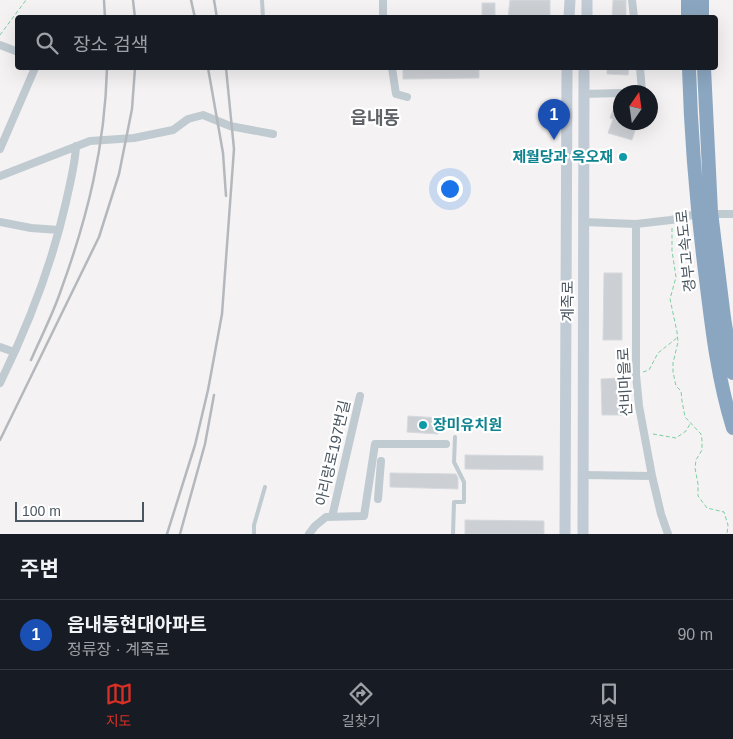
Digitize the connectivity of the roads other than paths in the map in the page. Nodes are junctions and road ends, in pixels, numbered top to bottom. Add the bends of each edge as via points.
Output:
1 (262, 0) edge
2 (383, 0) edge
3 (570, 0) edge
4 (587, 0) edge
5 (632, 0) edge
6 (688, 0) edge
7 (702, 0) edge
8 (264, 15) edge
9 (383, 15) edge
10 (569, 15) edge
11 (586, 15) edge
12 (634, 15) edge
13 (688, 15) edge
14 (702, 15) edge
15 (0, 45) edge
16 (15, 51) edge
17 (35, 70) edge
18 (392, 70) edge
19 (567, 70) edge
20 (584, 70) edge
21 (640, 70) edge
22 (689, 70) edge
23 (704, 70) edge
24 (641, 85) edge
25 (583, 94) junction
26 (613, 94) edge
27 (407, 97) dead end
28 (273, 134) dead end
29 (76, 146) junction
30 (0, 149) edge
31 (0, 176) edge
32 (716, 214) dead end
33 (733, 214) edge
34 (692, 215) dead end
35 (0, 222) edge
36 (584, 222) junction
37 (636, 224) junction
38 (59, 230) junction
39 (0, 347) edge
40 (14, 352) junction
41 (733, 373) edge
42 (0, 382) edge
43 (360, 396) dead end
44 (733, 428) edge
45 (455, 437) dead end
46 (446, 444) dead end
47 (381, 461) dead end
48 (583, 475) junction
49 (652, 476) junction
50 (264, 487) dead end
51 (378, 499) dead end
52 (332, 517) junction
53 (254, 534) edge
54 (309, 534) edge
55 (454, 534) edge
56 (565, 534) edge
57 (583, 534) edge
58 (668, 534) edge

1 - 8 lane
2 - 9 street
3 - 10 main road
4 - 11 main road
5 - 12 street
6 - 13 highway
7 - 14 highway
15 - 16 street
17 - 30 street
18 - 27 street via 396,94
19 - 56 main road, 계족로
20 - 25 main road, 계족로
21 - 24 street
22 - 44 highway, 경부고속도로 via 705,278 724,398
23 - 41 highway, 경부고속도로 via 710,212
25 - 26 street
25 - 36 main road, 계족로
28 - 29 street via 230,126 203,115 188,119 173,130 134,138 90,141
29 - 31 street
29 - 38 street
32 - 33 street
34 - 37 street
35 - 38 street
36 - 37 street
36 - 48 main road, 계족로
37 - 49 street, 선비마을로 via 636,375
38 - 40 street via 40,289
39 - 40 street
40 - 42 street
43 - 52 street, 아리랑로197번길
45 - 55 lane via 454,462 464,482 464,502 454,502
46 - 52 street, 아리랑로197번길 via 375,444 364,516
47 - 51 street
48 - 49 street
48 - 57 main road, 계족로
49 - 58 street, 선비마을로
50 - 53 lane
52 - 54 street, 아리랑로197번길 via 326,517

